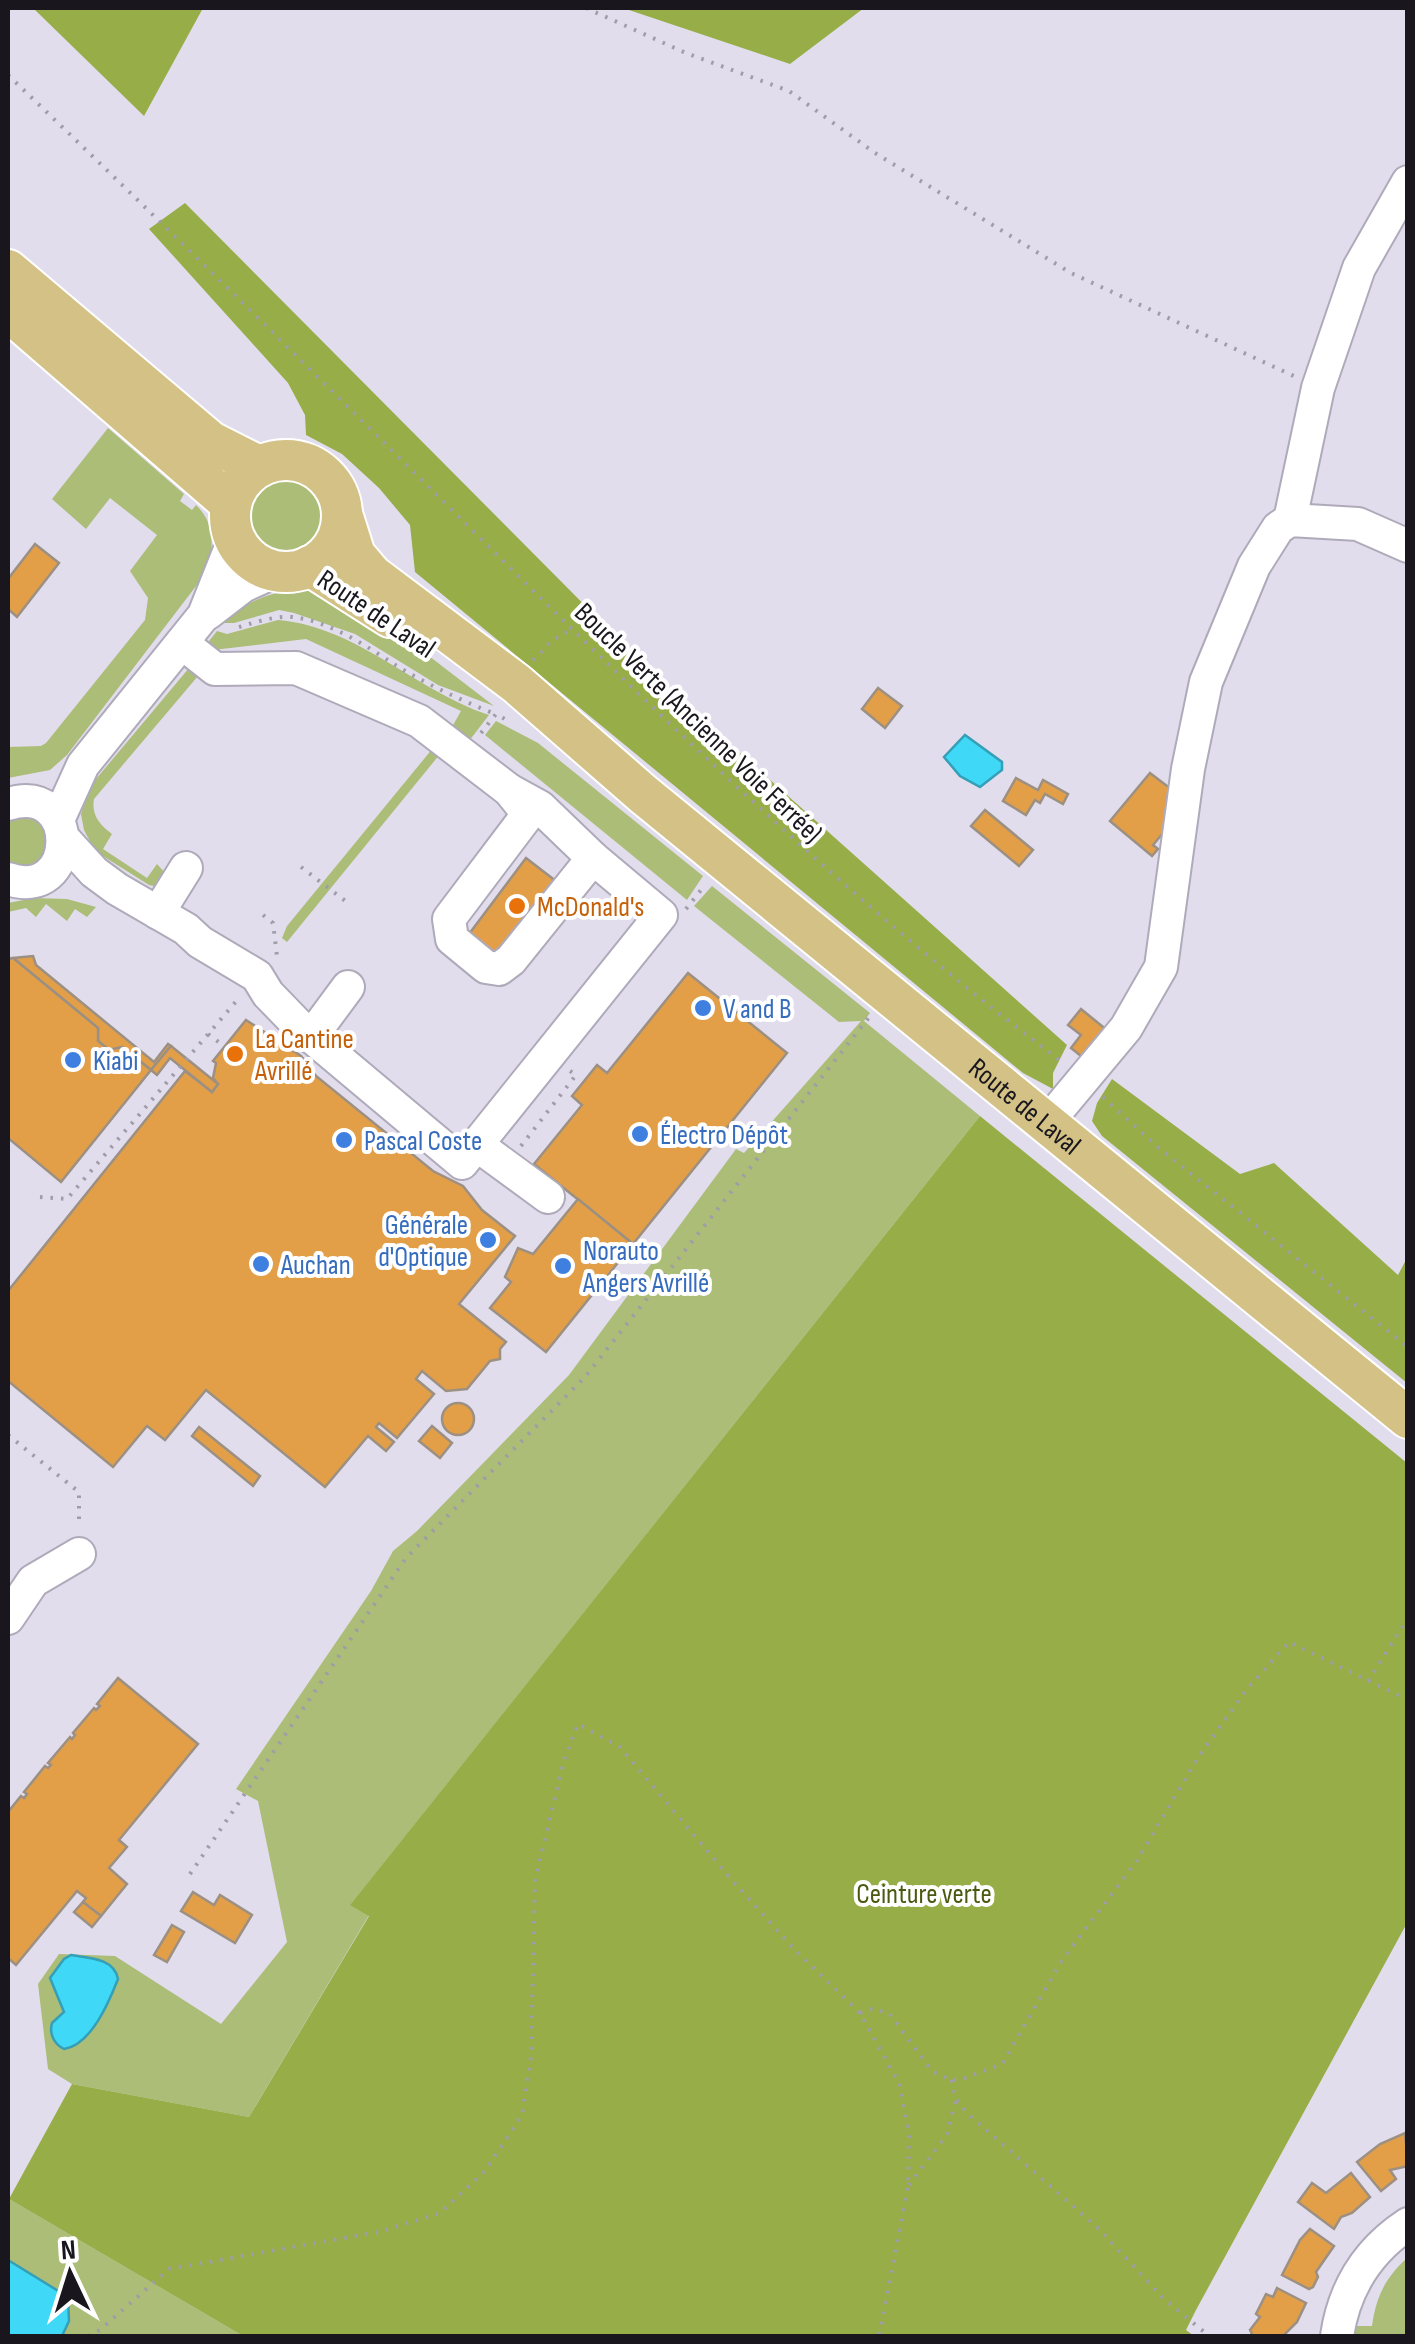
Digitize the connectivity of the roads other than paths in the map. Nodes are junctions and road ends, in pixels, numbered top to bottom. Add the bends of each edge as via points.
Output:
1 (1408, 182) edge
2 (8, 270) edge
3 (8, 311) edge
4 (259, 466) junction
5 (342, 517) junction
6 (1290, 520) junction
7 (233, 521) junction
8 (1408, 546) edge
9 (293, 569) junction
10 (217, 622) junction
11 (182, 643) junction
12 (84, 765) junction
13 (508, 790) junction
14 (643, 794) junction
15 (13, 802) edge
16 (61, 830) junction
17 (593, 858) junction
18 (186, 868) dead end
19 (16, 882) edge
20 (117, 890) junction
21 (158, 913) junction
22 (348, 987) dead end
23 (311, 1037) junction
24 (1046, 1124) junction
25 (477, 1145) junction
26 (548, 1197) dead end
27 (1408, 1418) edge
28 (79, 1554) road end
29 (8, 1618) edge
30 (1408, 2224) edge
31 (1336, 2336) edge

1 - 6 street via 1359,268 1318,388
2 - 4 main road via 211,442
3 - 7 main road
4 - 5 main road via 285,460 320,470 332,482
4 - 7 main road via 242,481
5 - 9 main road via 330,550
5 - 14 main road, Route de Laval via 356,555 372,574 517,684
6 - 8 street via 1358,524
6 - 24 street via 1254,566 1206,682 1160,967 1126,1028
7 - 9 main road via 248,557
7 - 10 street
9 - 10 street via 243,586
9 - 14 main road, Route de Laval via 372,604 502,703
10 - 11 street
11 - 12 street
11 - 13 street via 215,670 310,672 430,727
12 - 15 street
12 - 16 street
13 - 17 street via 540,807
13 - 17 street via 526,817 449,918 452,940 486,968 511,960
14 - 24 main road, Route de Laval via 880,1003
15 - 16 street via 43,806
16 - 19 street via 56,866
16 - 20 street
17 - 25 street via 661,915
18 - 21 street
19 - 20 street
20 - 21 street
21 - 23 street via 257,976
22 - 23 street
23 - 25 street via 462,1163
24 - 27 main road, Route de Laval
25 - 26 street
28 - 29 street via 33,1581
30 - 31 street via 1362,2267 1347,2292

